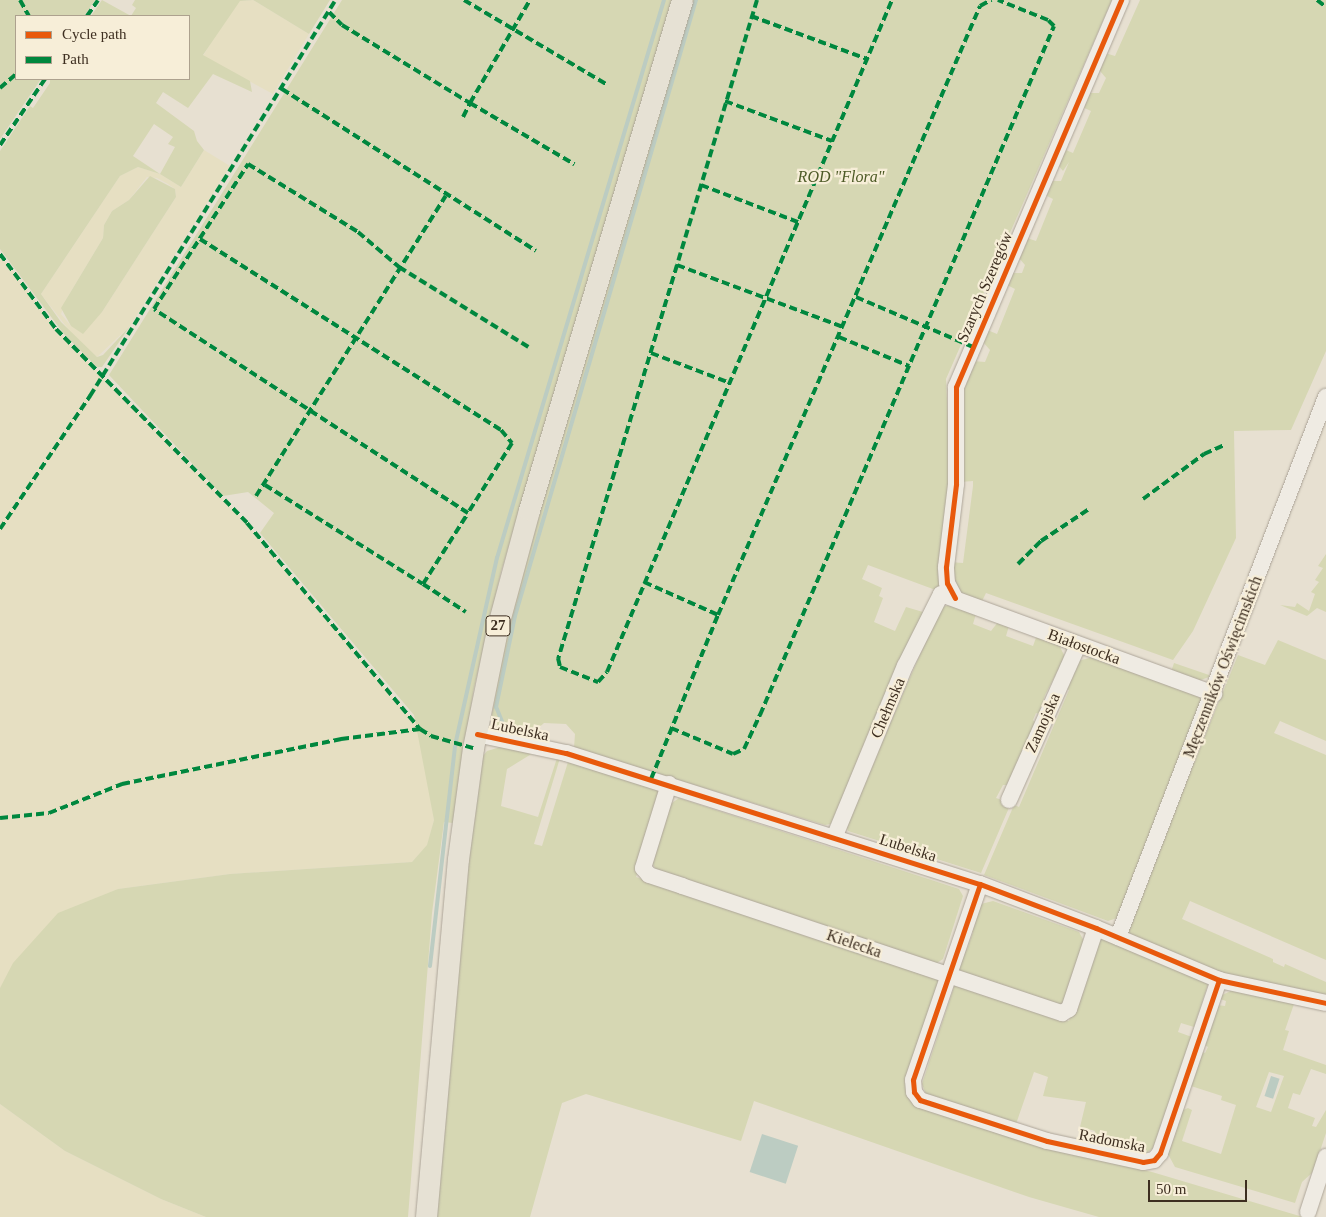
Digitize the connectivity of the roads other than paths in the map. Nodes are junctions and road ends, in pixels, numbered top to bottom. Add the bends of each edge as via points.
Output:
1 (682, 0) edge
2 (1122, 0) edge
3 (1326, 397) edge
4 (1319, 433) edge
5 (955, 598) junction
6 (1078, 645) junction
7 (1214, 694) junction
8 (477, 734) junction
9 (669, 784) junction
10 (1009, 800) dead end
11 (834, 838) junction
12 (980, 884) junction
13 (1096, 928) junction
14 (1118, 937) junction
15 (948, 975) junction
16 (1219, 980) junction
17 (1326, 1003) edge
18 (1326, 1157) edge
19 (1308, 1212) dead end
20 (426, 1217) edge

1 - 8 main road, 27 via 529,510 498,625
2 - 5 street, Szarych Szeregów via 956,387 956,484 946,567 947,583
3 - 4 street, Męczenników Oświęcimskich
4 - 7 street, Męczenników Oświęcimskich
5 - 6 street, Białostocka
5 - 11 street, Chełmska via 941,594 931,611
6 - 7 street, Białostocka
6 - 10 street, Zamojska
7 - 14 street, Męczenników Oświęcimskich
8 - 9 street, Lubelska via 566,753
8 - 20 main road, 27 via 458,859
9 - 11 street, Lubelska
9 - 15 street, Kielecka via 643,868 647,874
11 - 12 street, Lubelska
12 - 13 street, Lubelska
12 - 15 street
13 - 14 street, Lubelska
13 - 15 street, Kielecka via 1069,1009 1065,1012
14 - 16 street, Lubelska
15 - 16 street, Radomska via 914,1080 914,1092 920,1100 1047,1141 1143,1162 1154,1160 1160,1153
16 - 17 street, Lubelska
18 - 19 street

